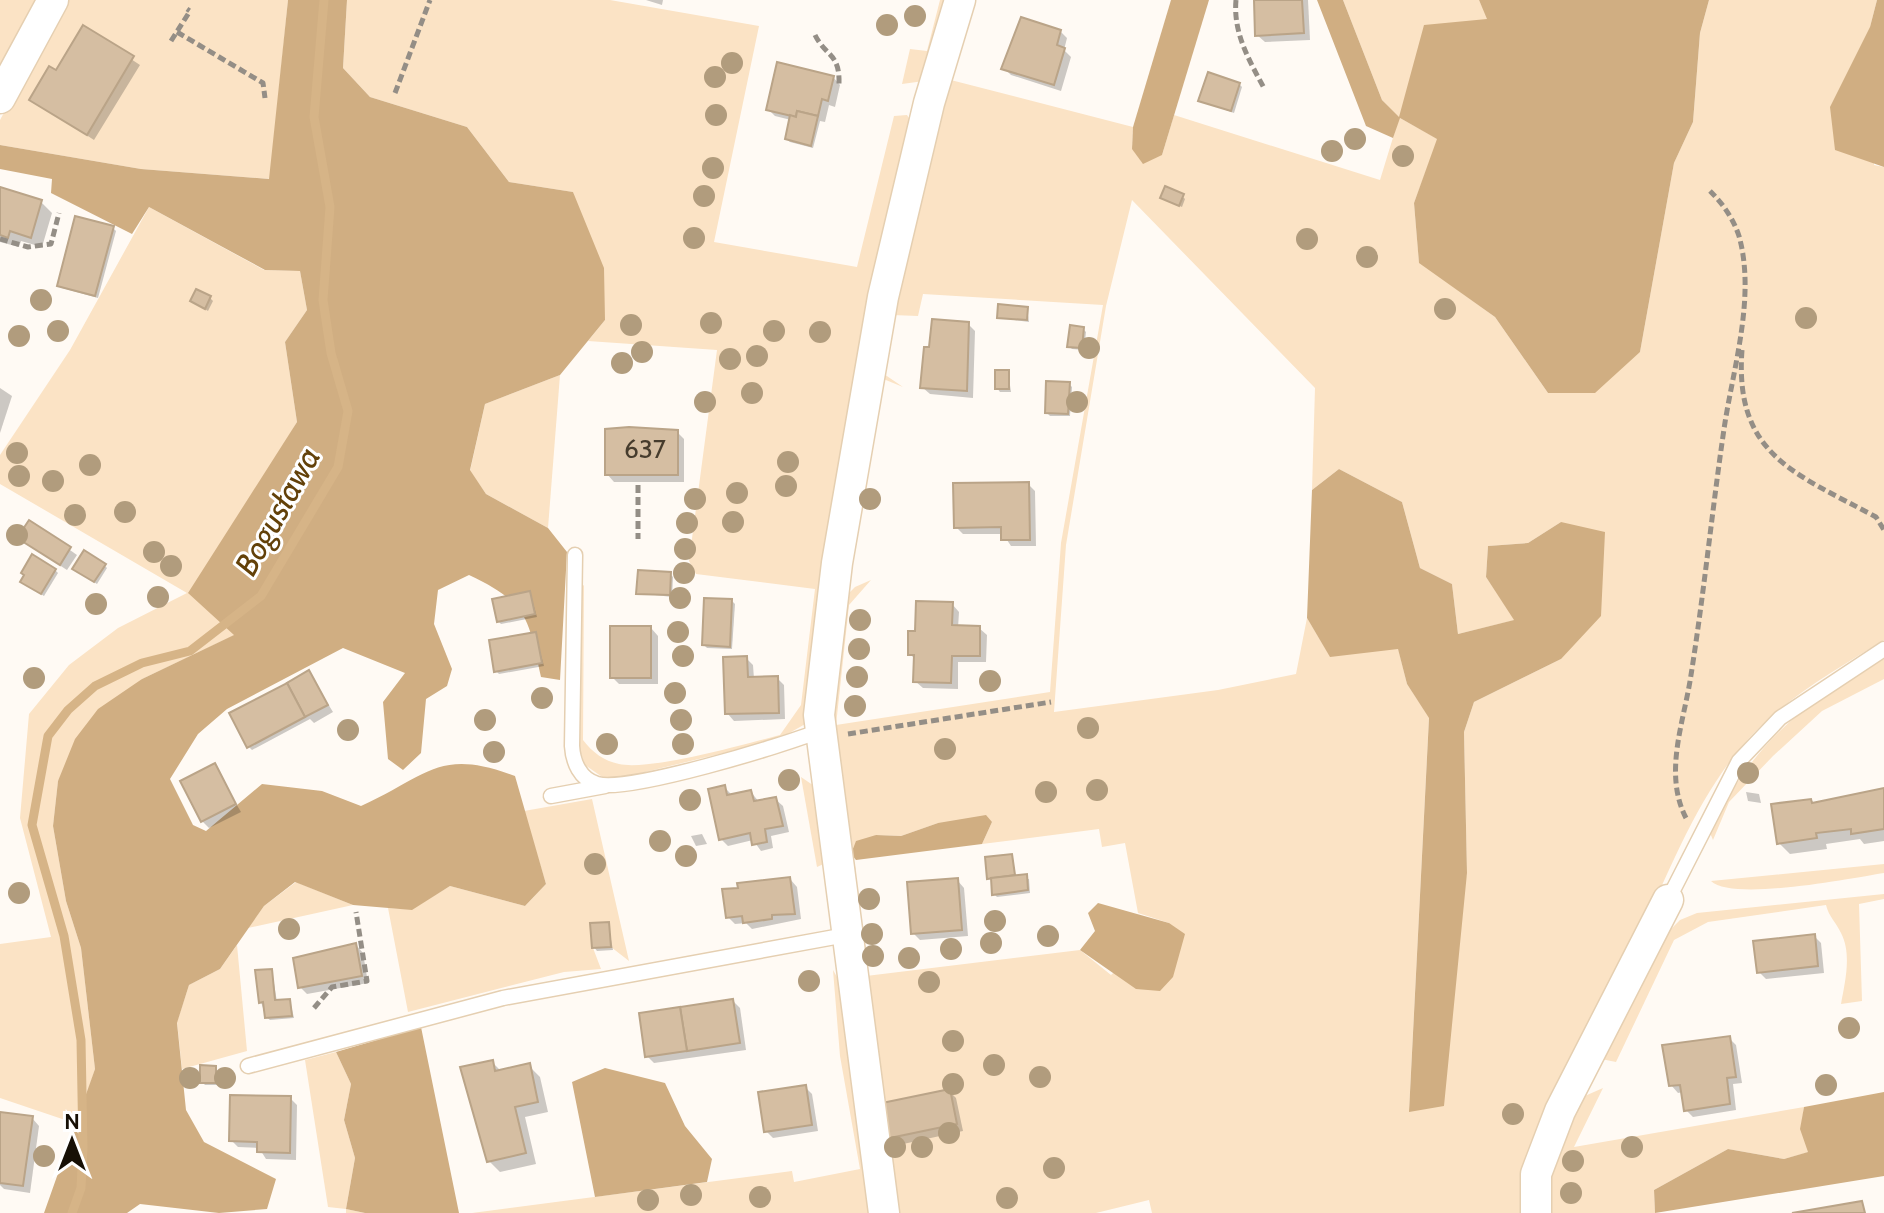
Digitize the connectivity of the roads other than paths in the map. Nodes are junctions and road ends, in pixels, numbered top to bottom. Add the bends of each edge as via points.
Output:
1 (53, 0) edge
2 (960, 0) edge
3 (0, 98) edge
4 (575, 555) dead end
5 (1884, 649) edge
6 (819, 735) junction
7 (609, 785) junction
8 (551, 796) dead end
9 (1668, 900) joint
10 (846, 935) junction
11 (248, 1066) dead end
12 (884, 1213) edge
13 (1536, 1213) edge

1 - 3 street
2 - 6 street via 929,103 883,297 837,563
4 - 7 lane via 573,757 587,779
5 - 9 lane via 1780,718 1739,761
6 - 7 lane
6 - 10 street
7 - 8 lane
9 - 13 street via 1560,1111 1536,1174
10 - 11 lane via 503,998
10 - 12 street

